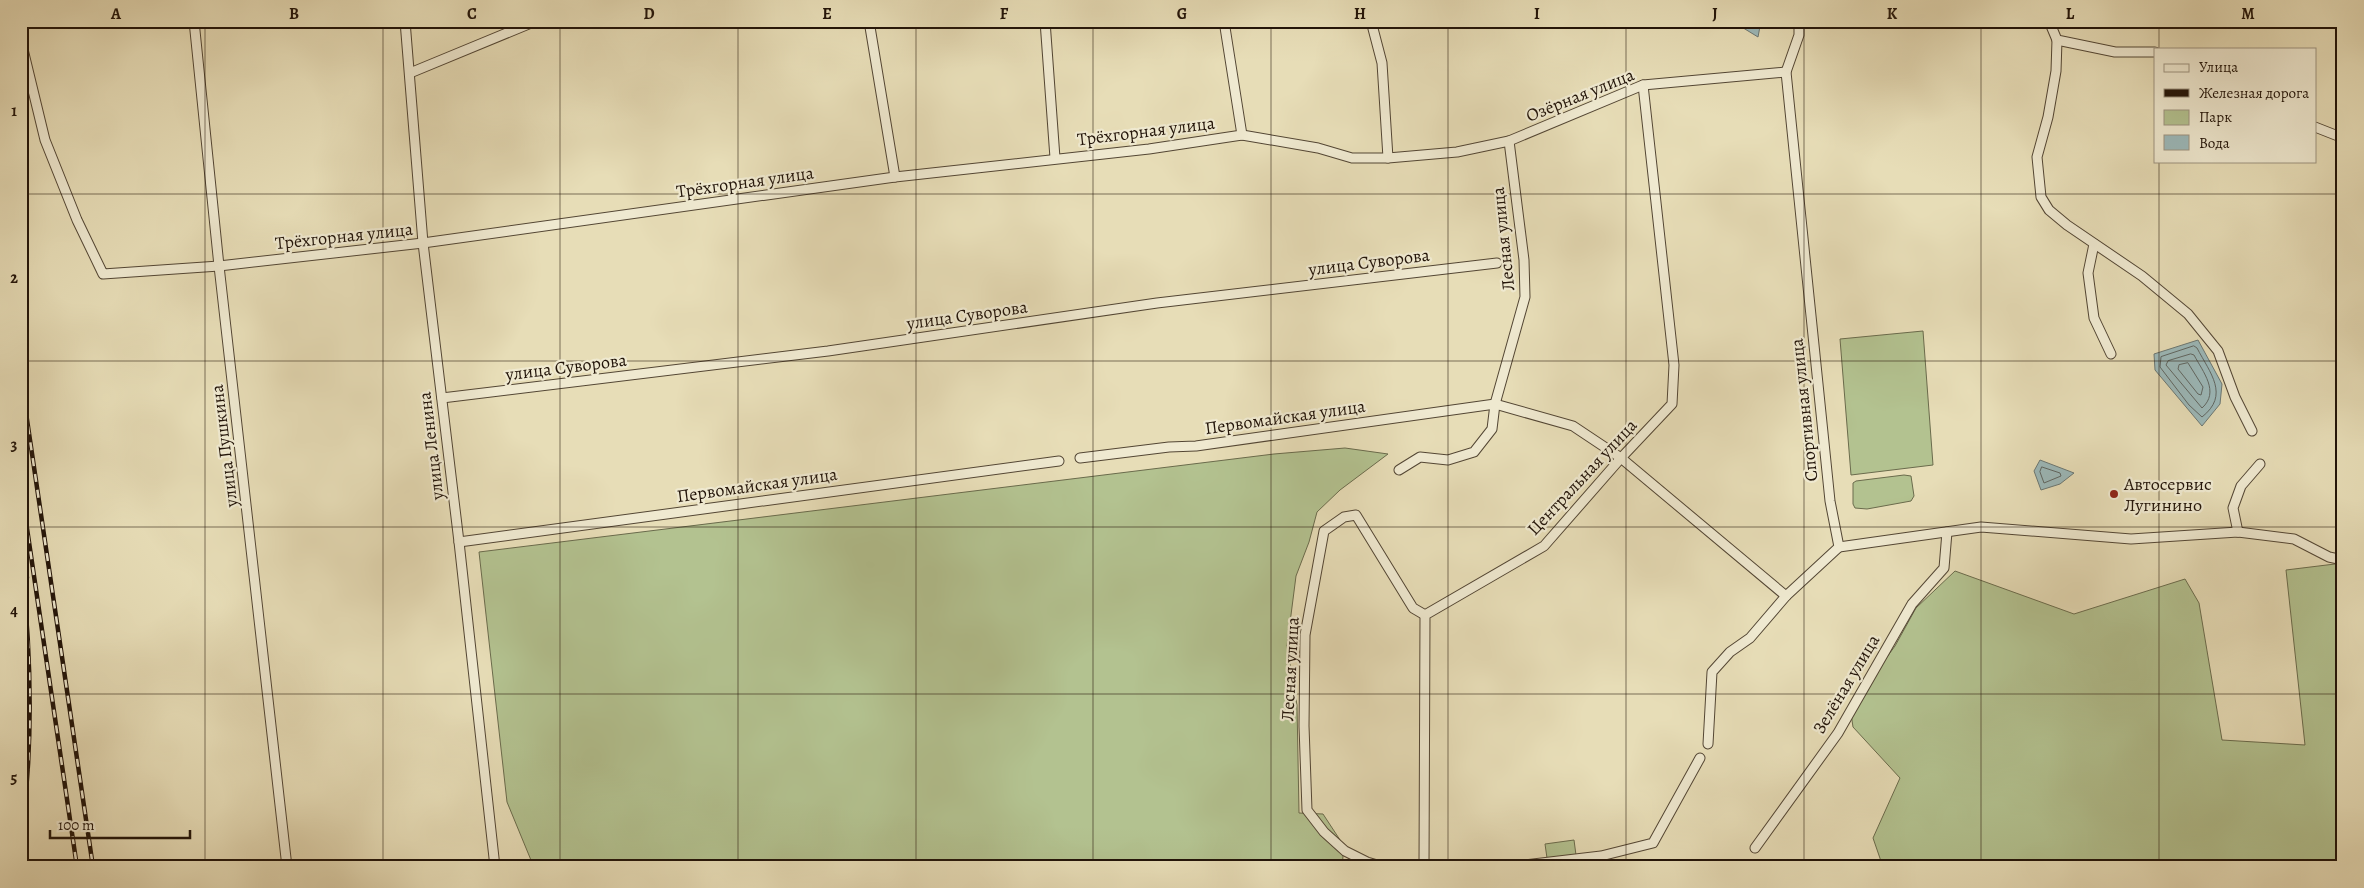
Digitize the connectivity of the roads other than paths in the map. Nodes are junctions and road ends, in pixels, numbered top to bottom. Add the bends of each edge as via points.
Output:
1 (194, 21) edge
2 (405, 21) edge
3 (536, 21) edge
4 (869, 21) edge
5 (1045, 21) edge
6 (1224, 21) edge
7 (1371, 21) edge
8 (1799, 21) edge
9 (2049, 21) edge
10 (2057, 40) junction
11 (21, 41) edge
12 (2154, 52) edge
13 (1786, 72) junction
14 (410, 73) junction
15 (1643, 85) junction
16 (2316, 127) edge
17 (1242, 135) junction
18 (2343, 138) edge
19 (1509, 141) junction
20 (1055, 158) junction
21 (1388, 158) junction
22 (895, 177) junction
23 (423, 243) junction
24 (2094, 244) junction
25 (1497, 263) dead end
26 (219, 266) junction
27 (2112, 354) dead end
28 (442, 398) junction
29 (1495, 404) junction
30 (2252, 431) dead end
31 (1080, 458) dead end
32 (1621, 458) junction
33 (1059, 461) dead end
34 (2260, 464) dead end
35 (1398, 470) dead end
36 (1947, 532) junction
37 (2238, 532) junction
38 (459, 542) junction
39 (1839, 547) junction
40 (2343, 560) edge
41 (1786, 596) junction
42 (1425, 616) junction
43 (1708, 744) dead end
44 (1700, 758) dead end
45 (1755, 848) dead end
46 (287, 867) edge
47 (495, 867) edge
48 (1384, 867) edge
49 (1424, 867) edge
50 (1508, 867) edge

1 - 26 street, улица Пушкина
2 - 14 street, улица Ленина
3 - 14 street
4 - 22 street
5 - 20 street
6 - 17 street
7 - 21 street via 1382,63
8 - 13 street, Спортивная улица via 1799,35
9 - 10 street
10 - 12 street via 2115,52
10 - 24 street via 2048,117 2037,157 2041,197 2049,210
11 - 26 street, Трёхгорная улица via 45,140 103,274
13 - 15 street, Озёрная улица
13 - 39 street, Спортивная улица via 1830,501
14 - 23 street, улица Ленина
15 - 19 street, Озёрная улица
15 - 32 street, Центральная улица via 1674,365 1672,404
16 - 18 street
17 - 20 street, Трёхгорная улица via 1149,149
17 - 21 street, Трёхгорная улица via 1318,148 1352,158
19 - 21 street, Озёрная улица via 1457,152
19 - 29 street, Лесная улица via 1526,297
20 - 22 street, Трёхгорная улица
22 - 23 street, Трёхгорная улица
23 - 26 street, Трёхгорная улица
23 - 28 street, улица Ленина
24 - 27 street via 2088,273 2094,318
24 - 30 street via 2142,276 2188,314 2218,351
25 - 28 street, улица Суворова
26 - 46 street, улица Пушкина
28 - 38 street, улица Ленина
29 - 31 street, Первомайская улица via 1206,445
29 - 32 street via 1573,426
29 - 35 street, Лесная улица via 1492,429 1474,452 1448,460 1420,457
32 - 41 street
32 - 42 street, Центральная улица via 1544,546
33 - 38 street, Первомайская улица
34 - 37 street via 2241,486 2233,508
36 - 37 street via 1981,527 2131,539
36 - 39 street
36 - 45 street, Зелёная улица via 1944,568 1912,604 1838,733
37 - 40 street via 2294,540 2329,557
38 - 47 street, улица Ленина
39 - 41 street
41 - 43 street via 1750,638 1730,652 1712,672
42 - 48 street, Лесная улица via 1413,608 1356,515 1344,517 1324,531 1305,635 1307,810 1345,851
42 - 49 street
44 - 50 street via 1653,843 1601,856

